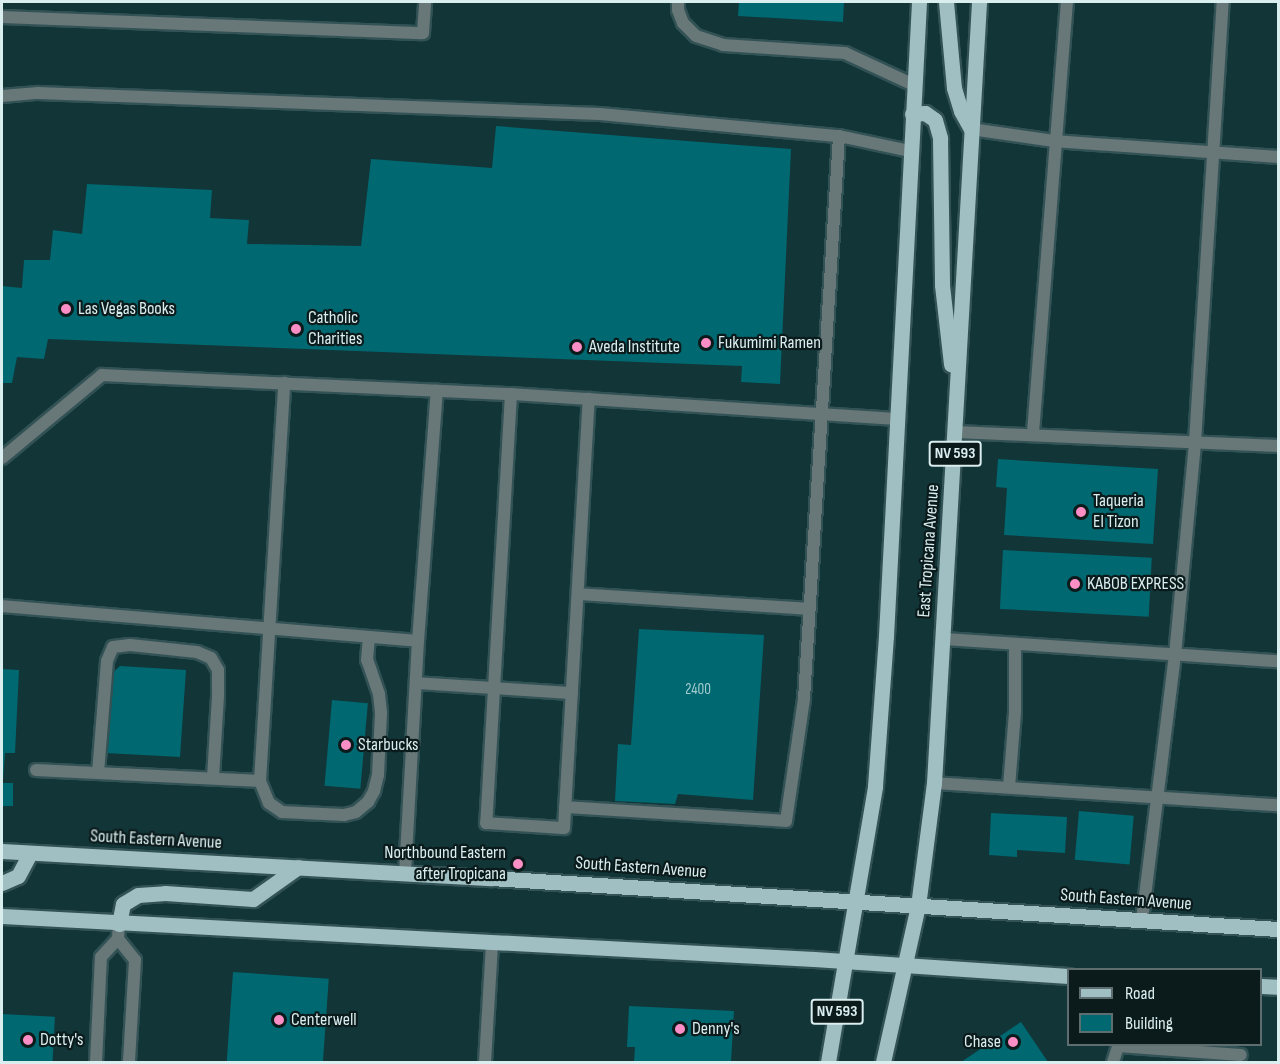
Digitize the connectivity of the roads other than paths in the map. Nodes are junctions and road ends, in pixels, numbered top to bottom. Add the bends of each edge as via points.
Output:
1 (425, 2) edge
2 (678, 2) edge
3 (919, 2) edge
4 (946, 2) edge
5 (979, 2) edge
6 (1067, 2) edge
7 (1223, 2) edge
8 (2, 17) edge
9 (914, 85) junction
10 (2, 96) edge
11 (912, 114) junction
12 (971, 129) junction
13 (839, 136) junction
14 (1054, 141) junction
15 (910, 151) junction
16 (1211, 152) junction
17 (1278, 157) edge
18 (284, 383) junction
19 (437, 391) junction
20 (955, 391) junction
21 (511, 394) junction
22 (589, 399) junction
23 (822, 414) junction
24 (898, 419) junction
25 (956, 432) junction
26 (1033, 433) junction
27 (1195, 442) junction
28 (1278, 446) edge
29 (2, 458) edge
30 (578, 594) junction
31 (2, 606) edge
32 (809, 609) junction
33 (270, 628) junction
34 (369, 637) junction
35 (943, 639) junction
36 (418, 641) junction
37 (1015, 644) junction
38 (1175, 655) junction
39 (1278, 661) edge
40 (416, 683) junction
41 (494, 688) junction
42 (572, 693) junction
43 (36, 770) dead end
44 (98, 773) junction
45 (213, 778) junction
46 (260, 781) junction
47 (934, 783) junction
48 (1009, 787) junction
49 (1158, 797) junction
50 (1278, 805) edge
51 (565, 807) junction
52 (2, 851) edge
53 (30, 853) junction
54 (298, 867) junction
55 (405, 873) junction
56 (2, 883) edge
57 (854, 901) junction
58 (918, 906) junction
59 (2, 916) edge
60 (1142, 920) junction
61 (1278, 929) edge
62 (118, 931) junction
63 (492, 944) junction
64 (845, 961) junction
65 (904, 965) junction
66 (1067, 976) edge
67 (1262, 986) edge
68 (1278, 987) edge
69 (1118, 1046) edge
70 (1122, 1046) edge
71 (1241, 1054) edge
72 (1165, 1056) edge
73 (96, 1062) edge
74 (129, 1062) edge
75 (485, 1062) edge
76 (828, 1062) edge
77 (883, 1062) edge
78 (1113, 1062) edge

1 - 8 lane via 423,33
2 - 9 lane via 683,23 696,36 723,45 845,52
3 - 9 main road, East Tropicana Avenue / NV 593
4 - 12 main road via 954,88
5 - 12 main road, East Tropicana Avenue / NV 593
6 - 14 lane
7 - 16 lane
9 - 11 main road, East Tropicana Avenue / NV 593
10 - 13 lane via 49,93 600,114
11 - 15 main road, East Tropicana Avenue / NV 593
11 - 20 main road via 925,113 935,120 940,138 942,285
12 - 14 lane
12 - 20 main road, East Tropicana Avenue / NV 593
13 - 15 lane
13 - 23 lane
14 - 16 lane
14 - 26 lane
15 - 24 main road, East Tropicana Avenue / NV 593
16 - 17 lane
16 - 27 lane
18 - 19 lane
18 - 29 lane via 102,375
18 - 33 lane
19 - 21 lane
19 - 36 lane
20 - 25 main road, East Tropicana Avenue / NV 593
21 - 22 lane
21 - 41 lane
22 - 23 lane
22 - 30 lane
23 - 24 lane
23 - 32 lane
24 - 57 main road, East Tropicana Avenue / NV 593 via 875,786
25 - 26 lane
25 - 35 main road, East Tropicana Avenue / NV 593
26 - 27 lane
27 - 28 lane
27 - 38 lane
30 - 32 lane
30 - 42 lane
31 - 33 lane
32 - 51 lane via 804,699 786,821
33 - 34 lane
33 - 46 lane
34 - 36 lane
34 - 46 lane via 367,660 381,713 378,775 368,802 356,812 344,815 282,812 269,803
35 - 37 lane
35 - 47 main road, East Tropicana Avenue / NV 593
36 - 40 lane
37 - 38 lane
37 - 48 lane
38 - 39 lane
38 - 49 lane
40 - 41 lane
40 - 55 lane
41 - 42 lane
41 - 51 lane via 486,823 564,828
42 - 51 lane
43 - 44 lane
44 - 45 lane
44 - 45 lane via 107,661 113,647 130,645 197,652 211,658 218,670
45 - 46 lane
47 - 48 lane
47 - 58 main road, East Tropicana Avenue / NV 593
48 - 49 lane
49 - 50 lane
49 - 60 lane
52 - 53 main road, South Eastern Avenue
53 - 54 main road, South Eastern Avenue
53 - 56 main road via 18,876
54 - 55 main road, South Eastern Avenue
54 - 62 main road via 253,898 138,895 123,904
55 - 57 main road, South Eastern Avenue
57 - 58 main road, South Eastern Avenue
57 - 64 main road, East Tropicana Avenue / NV 593
58 - 60 main road, South Eastern Avenue
58 - 65 main road, East Tropicana Avenue / NV 593
59 - 62 main road
60 - 61 main road, South Eastern Avenue
62 - 63 main road
62 - 73 lane via 101,957
62 - 74 lane via 135,960
63 - 64 main road
63 - 75 lane
64 - 65 main road
64 - 76 main road, East Tropicana Avenue / NV 593
65 - 66 main road
65 - 77 main road, East Tropicana Avenue / NV 593
67 - 68 main road
69 - 78 lane
70 - 72 lane
71 - 72 lane

